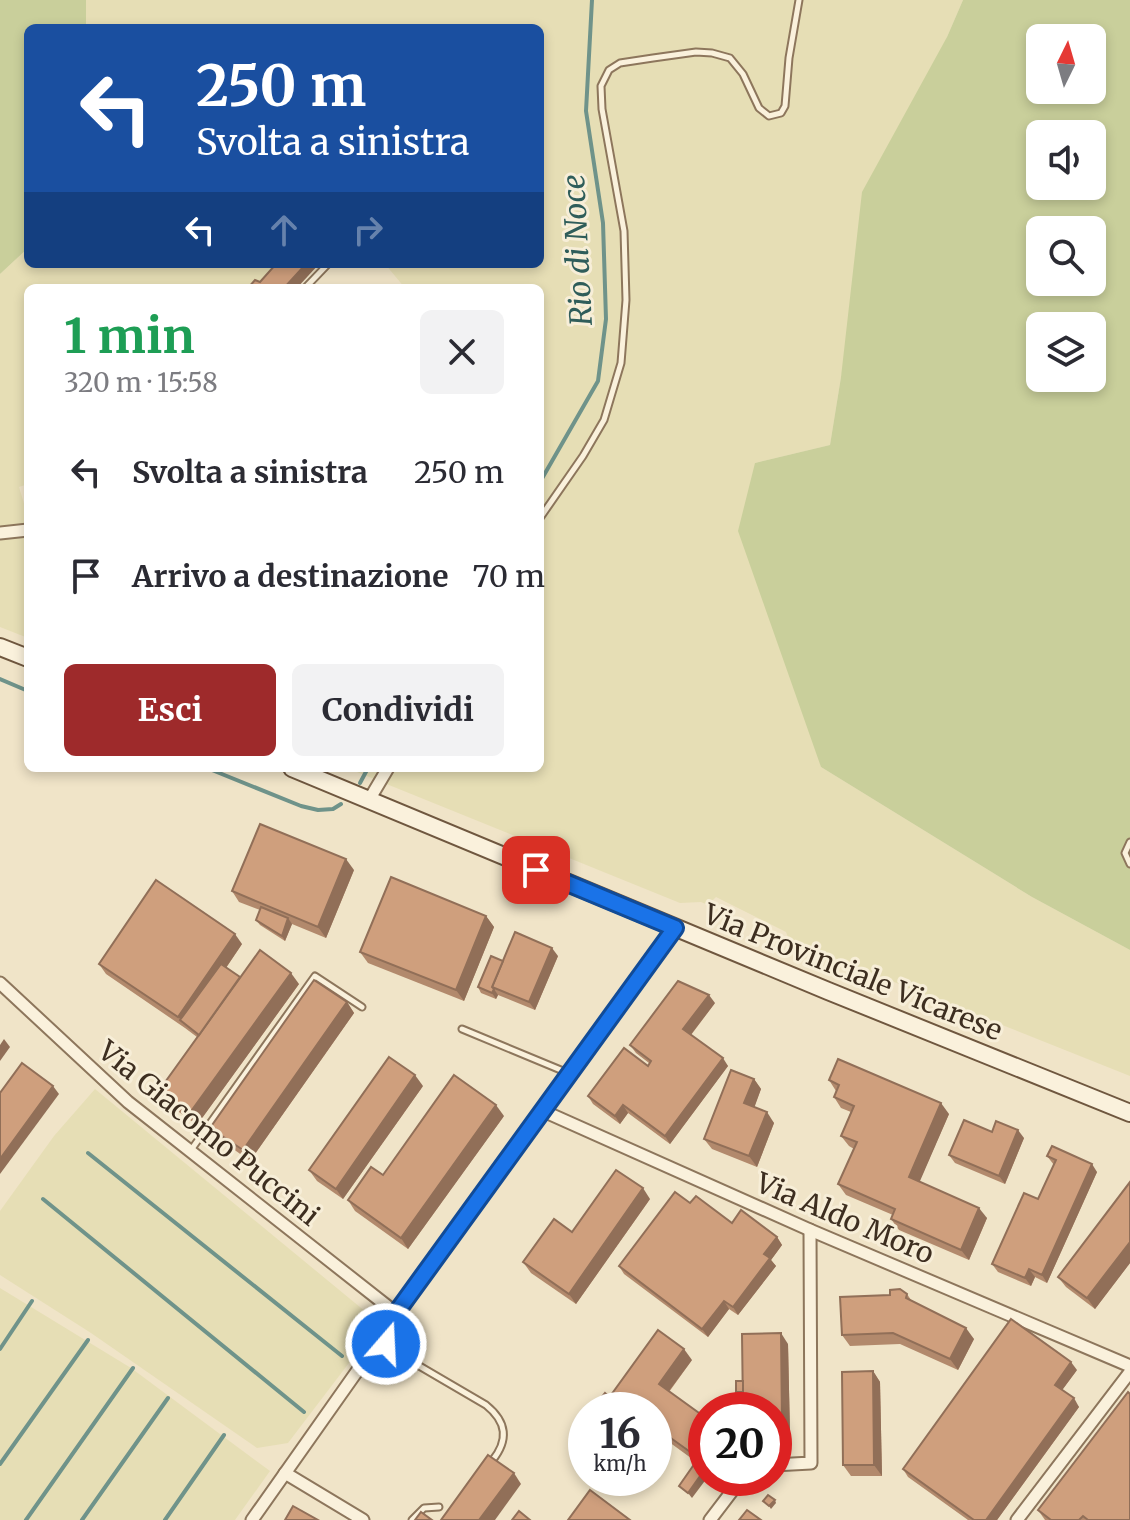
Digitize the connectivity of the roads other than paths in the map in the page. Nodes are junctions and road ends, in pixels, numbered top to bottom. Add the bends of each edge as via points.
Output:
1 (799, 0) edge
2 (324, 268) edge
3 (309, 284) edge
4 (544, 512) edge
5 (24, 530) edge
6 (0, 533) edge
7 (0, 647) edge
8 (24, 656) edge
9 (302, 772) edge
10 (386, 772) edge
11 (369, 800) junction
12 (1130, 842) edge
13 (1130, 864) edge
14 (675, 928) junction
15 (0, 983) edge
16 (362, 1007) dead end
17 (462, 1029) dead end
18 (568, 1074) junction
19 (541, 1110) junction
20 (1130, 1113) edge
21 (190, 1151) junction
22 (810, 1230) junction
23 (396, 1313) junction
24 (384, 1333) junction
25 (1130, 1369) edge
26 (792, 1464) edge
27 (484, 1471) edge
28 (285, 1473) junction
29 (728, 1496) edge
30 (439, 1507) dead end
31 (252, 1520) edge
32 (363, 1520) edge
33 (412, 1520) edge
34 (710, 1520) edge
35 (1017, 1520) edge

1 - 4 lane via 781,113 769,116 759,108 730,58 712,53 620,63 609,70 601,86 624,231 621,363 604,420
2 - 3 lane
5 - 6 street
7 - 8 main road
9 - 11 main road, Via Provinciale Vicarese
10 - 11 street
11 - 14 main road, Via Provinciale Vicarese
12 - 13 lane via 1125,853
14 - 18 street
14 - 20 main road, Via Provinciale Vicarese
15 - 21 street, Via Giacomo Puccini via 128,1102
16 - 21 lane via 315,976
17 - 18 lane
18 - 19 street
19 - 22 street, Via Aldo Moro
19 - 23 street
21 - 23 street, Via Giacomo Puccini
22 - 25 street, Via Aldo Moro
22 - 26 street via 811,1463
23 - 24 street
24 - 27 lane via 392,1350 496,1413 503,1449
24 - 28 street
25 - 35 street
28 - 31 street
28 - 32 street
29 - 34 street
30 - 33 lane via 424,1508

